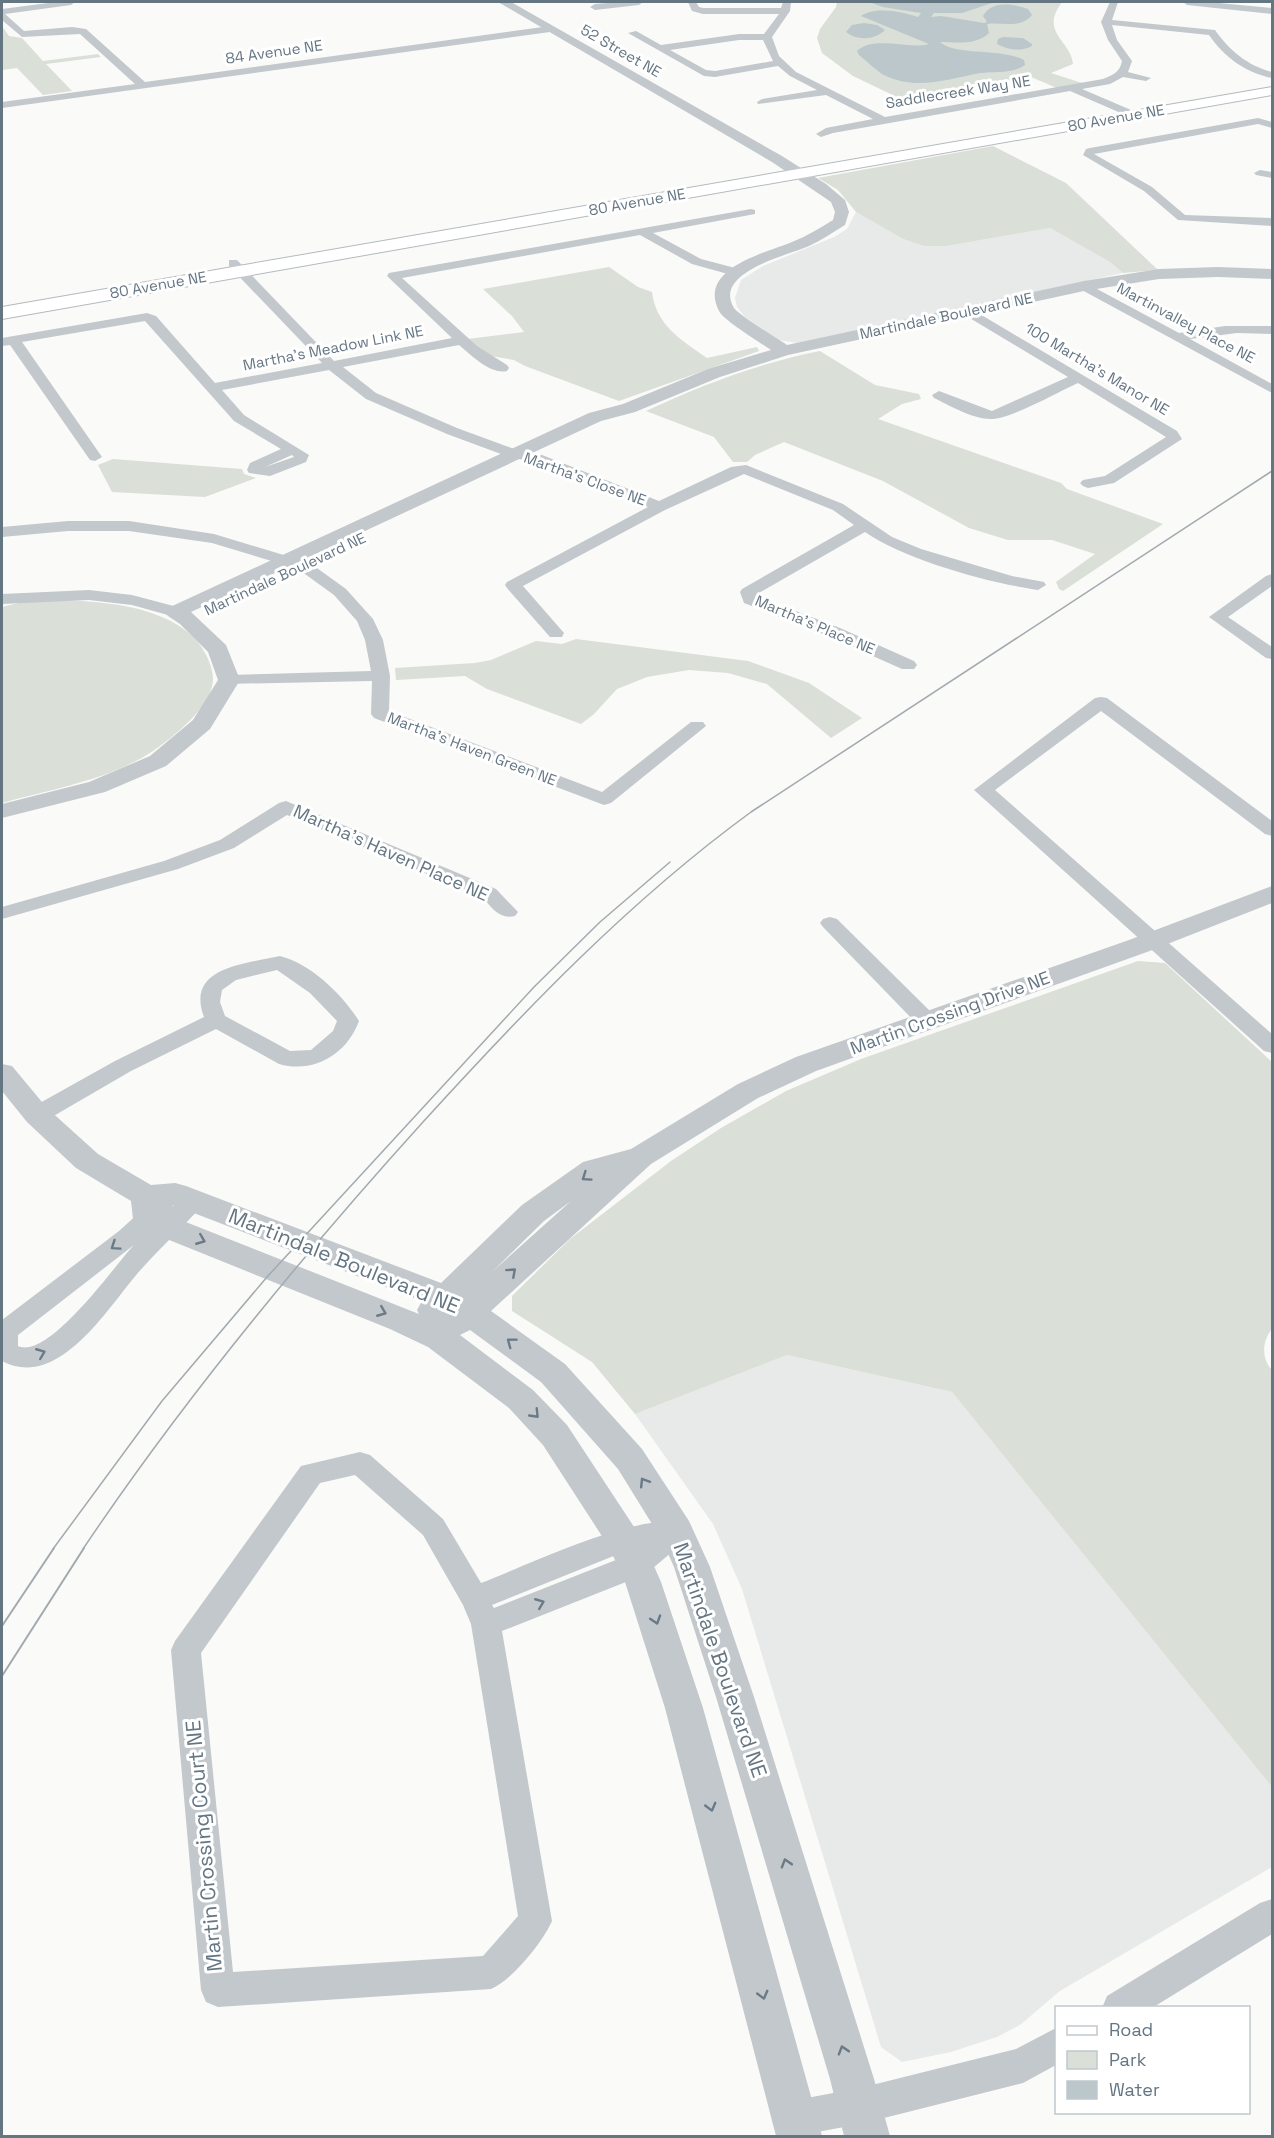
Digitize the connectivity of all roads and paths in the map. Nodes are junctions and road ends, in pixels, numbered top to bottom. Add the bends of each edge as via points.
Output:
1 (71, 2) edge
2 (504, 2) edge
3 (639, 2) edge
4 (692, 2) edge
5 (1114, 2) edge
6 (1187, 2) edge
7 (786, 6) edge
8 (595, 7) dead end
9 (1272, 11) edge
10 (2, 14) edge
11 (1106, 22) junction
12 (550, 29) junction
13 (633, 33) dead end
14 (766, 37) junction
15 (660, 48) junction
16 (779, 63) junction
17 (1122, 75) junction
18 (1272, 75) edge
19 (1146, 78) dead end
20 (142, 85) junction
21 (1272, 85) edge
22 (1085, 87) junction
23 (1073, 89) junction
24 (1272, 91) edge
25 (826, 92) junction
26 (762, 102) dead end
27 (2, 105) edge
28 (1131, 110) junction
29 (884, 122) junction
30 (1272, 125) edge
31 (821, 134) dead end
32 (788, 172) junction
33 (1260, 173) dead end
34 (1272, 175) edge
35 (751, 212) dead end
36 (1272, 222) edge
37 (641, 231) junction
38 (241, 272) junction
39 (735, 272) junction
40 (1272, 274) edge
41 (1084, 286) junction
42 (2, 302) edge
43 (968, 311) junction
44 (2, 313) edge
45 (1272, 330) edge
46 (1178, 337) junction
47 (8, 341) edge
48 (460, 341) junction
49 (784, 351) junction
50 (330, 364) junction
51 (502, 368) dead end
52 (1078, 378) junction
53 (211, 388) junction
54 (1272, 389) edge
55 (939, 395) dead end
56 (291, 450) dead end
57 (95, 457) dead end
58 (525, 459) junction
59 (1088, 483) dead end
60 (654, 510) junction
61 (863, 527) junction
62 (2, 532) edge
63 (296, 562) junction
64 (1272, 579) edge
65 (1038, 585) dead end
66 (2, 599) edge
67 (182, 616) junction
68 (556, 633) dead end
69 (1272, 654) edge
70 (908, 665) dead end
71 (381, 676) junction
72 (229, 680) junction
73 (697, 726) dead end
74 (2, 811) edge
75 (1272, 830) edge
76 (1272, 894) edge
77 (508, 912) dead end
78 (2, 913) edge
79 (830, 923) dead end
80 (1153, 940) junction
81 (216, 1020) junction
82 (927, 1021) junction
83 (1272, 1046) edge
84 (2, 1073) edge
85 (38, 1115) junction
86 (166, 1207) junction
87 (456, 1304) junction
88 (429, 1332) junction
89 (676, 1532) junction
90 (630, 1552) junction
91 (481, 1611) junction
92 (1272, 1915) edge
93 (1121, 2006) edge
94 (1055, 2046) edge
95 (864, 2121) edge
96 (797, 2127) edge

1 - 10 street
2 - 12 street, 52 Street NE
3 - 8 street
4 - 7 street via 695,9 703,11
5 - 11 street
6 - 9 street
7 - 14 street
10 - 20 street via 22,34 83,31
11 - 17 street via 1108,36 1127,61
11 - 18 street via 1212,32 1219,44 1242,62
12 - 20 street, 84 Avenue NE
12 - 32 street, 52 Street NE via 722,128 748,152
13 - 15 street
14 - 15 street
14 - 16 street, Saddlecreek Way NE
15 - 16 street via 704,73
16 - 25 street, Saddlecreek Way NE
17 - 19 street
17 - 22 street, Saddlecreek Way NE
20 - 27 street, 84 Avenue NE
21 - 28 main road, 80 Avenue NE
22 - 23 street, Saddlecreek Way NE
22 - 28 street
23 - 28 street
23 - 29 street, Saddlecreek Way NE
24 - 28 main road, 80 Avenue NE
25 - 26 street
25 - 29 street, Saddlecreek Way NE
28 - 32 main road, 80 Avenue NE
28 - 32 main road, 80 Avenue NE
29 - 31 street
30 - 36 street via 1258,121 1088,154 1148,189 1182,218
32 - 38 main road, 80 Avenue NE
32 - 38 main road, 80 Avenue NE via 768,183 723,187
32 - 39 street, 52 Street NE via 824,203 824,232
33 - 34 street
35 - 37 street
37 - 39 street via 682,258
37 - 48 street via 393,276 449,326
38 - 42 main road, 80 Avenue NE
38 - 44 main road, 80 Avenue NE via 223,279 153,286
38 - 50 street, Martha's Close NE
39 - 49 street via 722,293 727,311
40 - 41 street, Martindale Boulevard NE via 1159,274
41 - 43 street, Martindale Boulevard NE
41 - 46 street, Martinvalley Place NE
43 - 49 street, Martindale Boulevard NE
43 - 52 street, 100 Martha's Manor NE
45 - 46 street via 1214,330
46 - 54 street, Martinvalley Place NE
47 - 53 street via 147,317
47 - 57 street
48 - 50 street, Martha's Meadow Link NE
48 - 51 street via 484,360
49 - 58 street, Martindale Boulevard NE via 714,373 628,408 614,420
50 - 53 street, Martha's Meadow Link NE
50 - 58 street, Martha's Close NE via 371,396
52 - 55 street via 998,415 988,415
52 - 59 street, 100 Martha's Manor NE via 1175,439 1109,480
53 - 56 street via 239,418
58 - 60 street, Martha's Close NE
58 - 63 street, Martindale Boulevard NE
60 - 61 street, Martha's Close NE via 736,470 746,469 837,507
60 - 68 street, Martha's Close NE via 513,585
61 - 65 street, Martha's Close NE via 915,552 1010,581
61 - 70 street, Martha's Place NE via 748,592 750,599
62 - 63 street via 129,526 214,539
63 - 67 street, Martindale Boulevard NE
63 - 71 street, Martha's Haven Green NE via 340,592 365,619
64 - 69 street via 1217,616
66 - 67 street via 63,593 119,598
67 - 72 street, Martindale Boulevard NE via 218,650
71 - 72 street
71 - 73 street, Martha's Haven Green NE via 380,714 604,799
72 - 74 street via 202,724 158,761 97,787
75 - 80 street via 1101,702 982,790
76 - 80 street, Martin Crossing Drive NE
77 - 78 street, Martha's Haven Place NE via 489,893 286,807 227,844 171,865
79 - 82 street
80 - 82 street, Martin Crossing Drive NE
80 - 83 street
81 - 81 street via 209,1002 212,987 229,975 280,963 335,1002 348,1021 343,1034 316,1057 287,1059
81 - 85 street via 123,1066
82 - 87 street, Martin Crossing Drive NE via 806,1064 748,1091 640,1156
84 - 85 street, Martindale Boulevard NE
85 - 86 street, Martindale Boulevard NE via 87,1161
86 -> 86 street via 7,1330 4,1338 9,1353 27,1357 58,1345 73,1333 123,1273
86 - 87 street, Martindale Boulevard NE
86 -> 88 street, Martindale Boulevard NE
87 - 88 street, Martin Crossing Drive NE
89 -> 87 street, Martindale Boulevard NE via 630,1459 587,1408 553,1373
88 -> 90 street, Martindale Boulevard NE via 521,1400 555,1436
89 - 90 street
95 -> 89 street, Martindale Boulevard NE via 735,1697 692,1567
90 - 91 street
90 -> 96 street, Martindale Boulevard NE via 684,1708
91 - 91 street, Martin Crossing Court NE via 433,1527 360,1463 311,1474 186,1650 218,1990 491,1972 535,1922
92 - 93 street
94 - 95 street via 1023,2065
95 - 96 street

